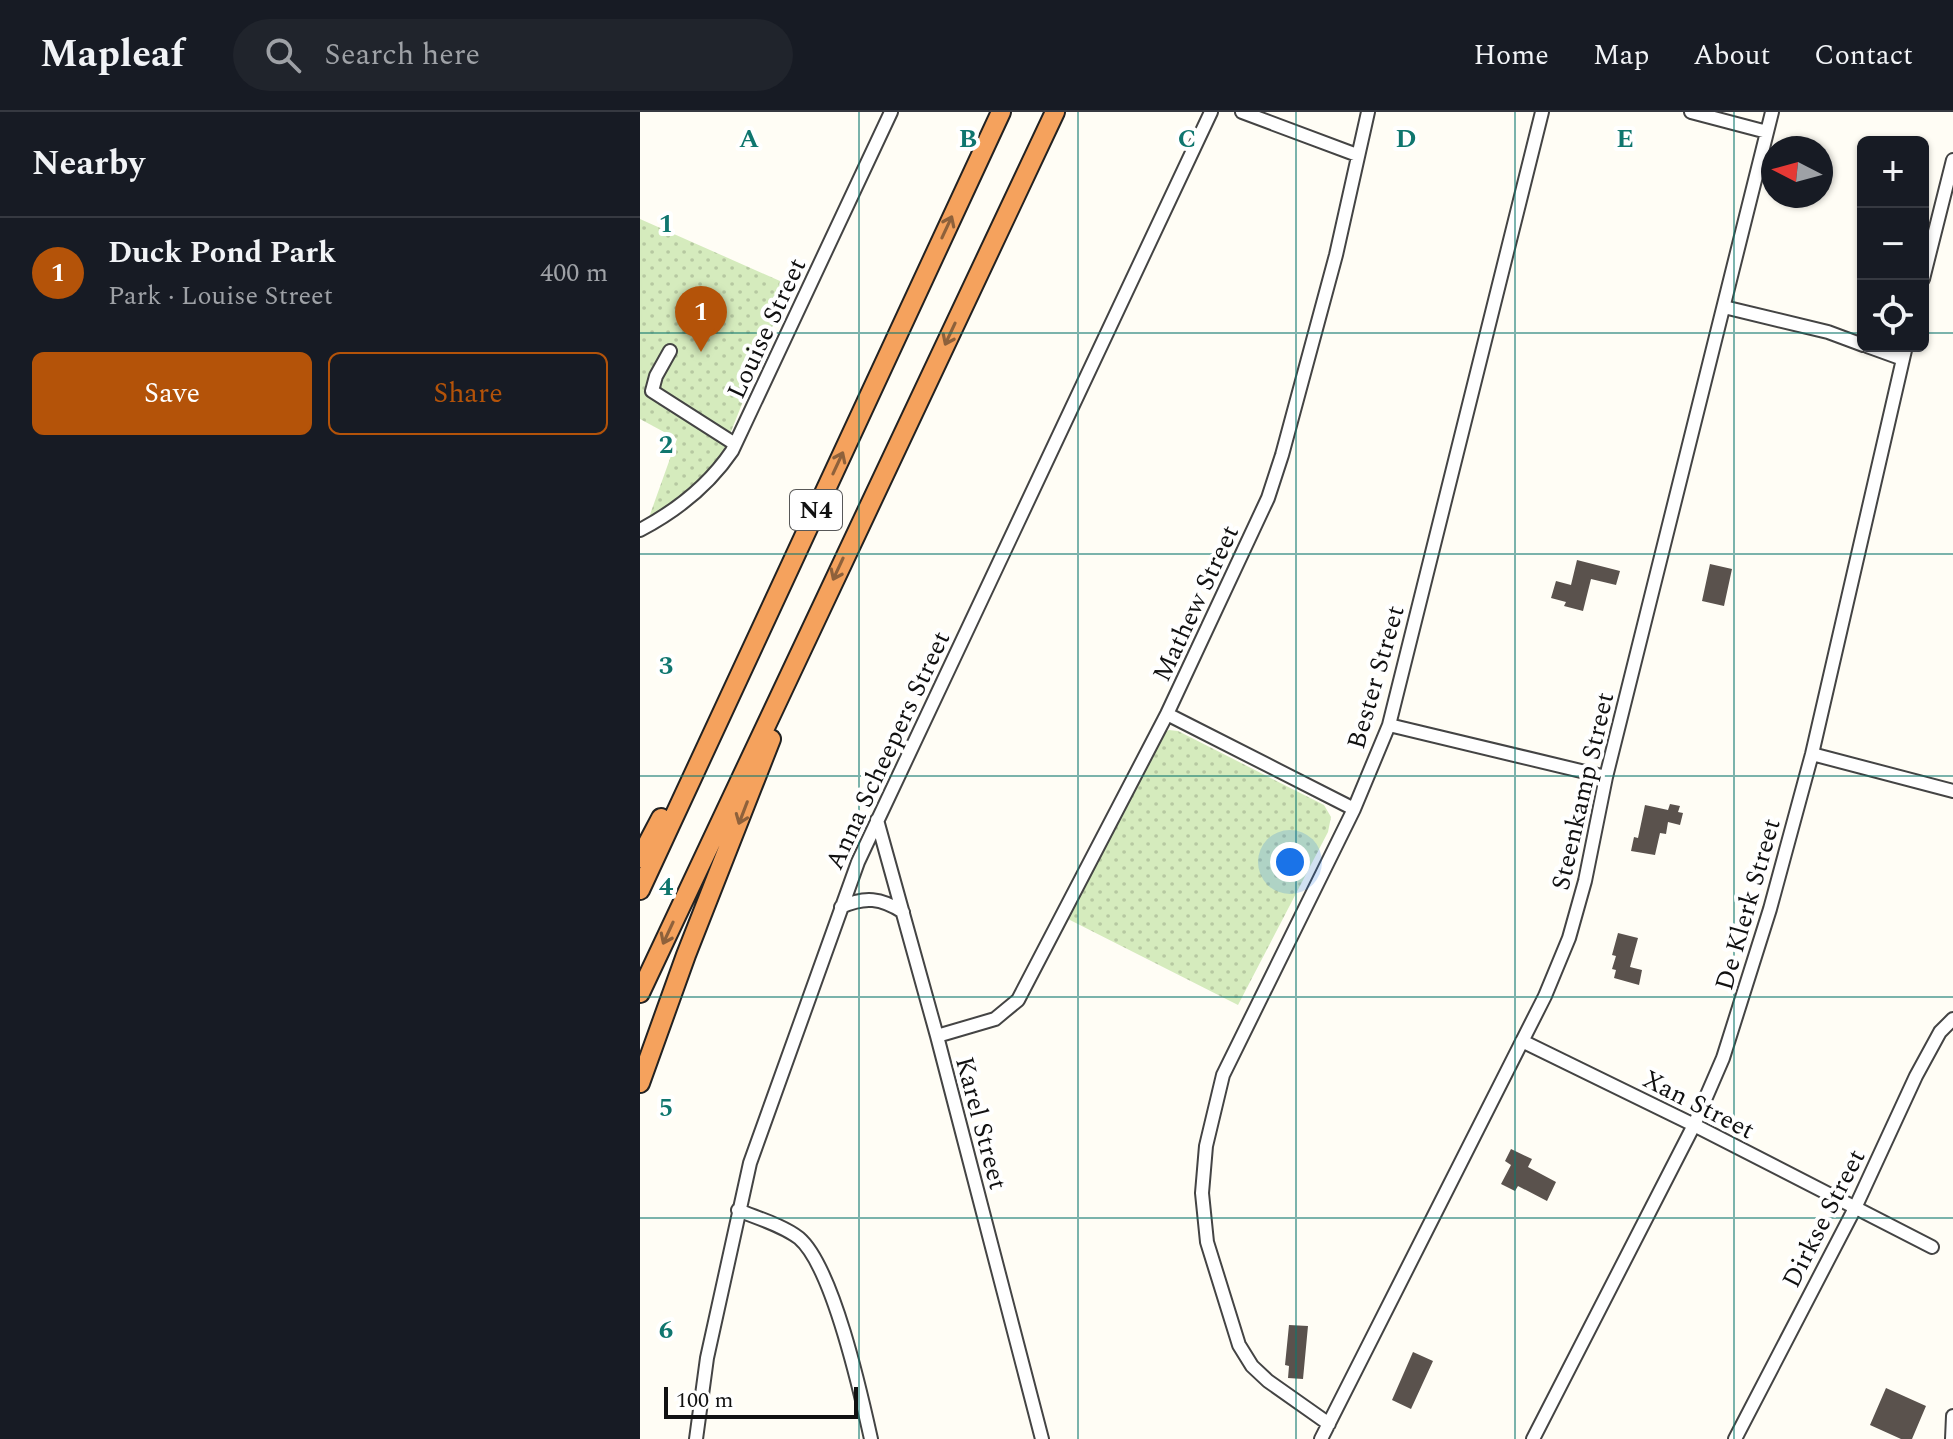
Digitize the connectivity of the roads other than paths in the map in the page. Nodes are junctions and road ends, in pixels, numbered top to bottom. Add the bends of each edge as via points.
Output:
1 (891, 112) edge
2 (1001, 112) edge
3 (1055, 112) edge
4 (1211, 112) edge
5 (1242, 112) edge
6 (1368, 112) edge
7 (1542, 112) edge
8 (1691, 112) edge
9 (1772, 112) edge
10 (1767, 132) junction
11 (1357, 155) junction
12 (1953, 160) edge
13 (1929, 255) edge
14 (1724, 307) junction
15 (1857, 342) edge
16 (670, 351) dead end
17 (1904, 352) edge
18 (735, 444) junction
19 (640, 530) edge
20 (783, 582) junction
21 (820, 609) junction
22 (1167, 714) junction
23 (1389, 725) junction
24 (1812, 754) junction
25 (1606, 777) junction
26 (1953, 791) edge
27 (1354, 809) junction
28 (877, 820) junction
29 (640, 858) edge
30 (640, 890) edge
31 (841, 907) junction
32 (903, 912) junction
33 (640, 993) edge
34 (1953, 1019) edge
35 (937, 1036) junction
36 (1522, 1041) junction
37 (640, 1083) edge
38 (1694, 1125) junction
39 (1855, 1208) junction
40 (738, 1210) junction
41 (1932, 1247) dead end
42 (1953, 1416) edge
43 (1329, 1424) junction
44 (696, 1439) edge
45 (871, 1439) edge
46 (1042, 1439) edge
47 (1321, 1439) edge
48 (1533, 1439) edge
49 (1735, 1439) edge
50 (1952, 1439) edge

1 - 18 street, Louise Street
20 -> 2 highway, N4
3 -> 21 highway, N4
4 - 28 street, Anna Scheepers Street
5 - 11 street
6 - 11 street, Mathew Street
7 - 23 street, Bester Street
8 - 10 street
9 - 10 street, Steenkamp Street
10 - 14 street, Steenkamp Street
11 - 22 street, Mathew Street via 1336,255 1268,498
12 - 13 street
14 - 15 street
14 - 25 street, Steenkamp Street
16 - 18 street via 652,391
17 - 24 street, De Klerk Street
18 - 19 street, Louise Street via 711,478
20 - 29 highway
20 - 30 highway, N4
21 -> 33 highway, N4
21 -> 37 highway
22 - 27 street
22 - 35 street, Mathew Street via 1018,1000 995,1019
23 - 25 street
23 - 27 street, Bester Street
24 - 26 street
24 - 38 street, De Klerk Street via 1746,986
25 - 36 street, Steenkamp Street via 1569,938
27 - 43 street, Bester Street via 1223,1075 1206,1146 1202,1193 1207,1242 1239,1345 1268,1381
28 - 31 street, Anna Scheepers Street
28 - 32 street, Karel Street
31 - 32 street via 871,899
31 - 40 street, Anna Scheepers Street
32 - 35 street, Karel Street
34 - 39 street, Dirkse Street via 1916,1076
35 - 46 street, Karel Street
36 - 38 street, Xan Street
36 - 43 street, Steenkamp Street
38 - 39 street, Xan Street
38 - 48 street, De Klerk Street
39 - 41 street, Xan Street
39 - 49 street, Dirkse Street
40 - 44 street, Anna Scheepers Street
40 - 45 street via 790,1233 809,1249 832,1297
42 - 50 street
43 - 47 street, Steenkamp Street

